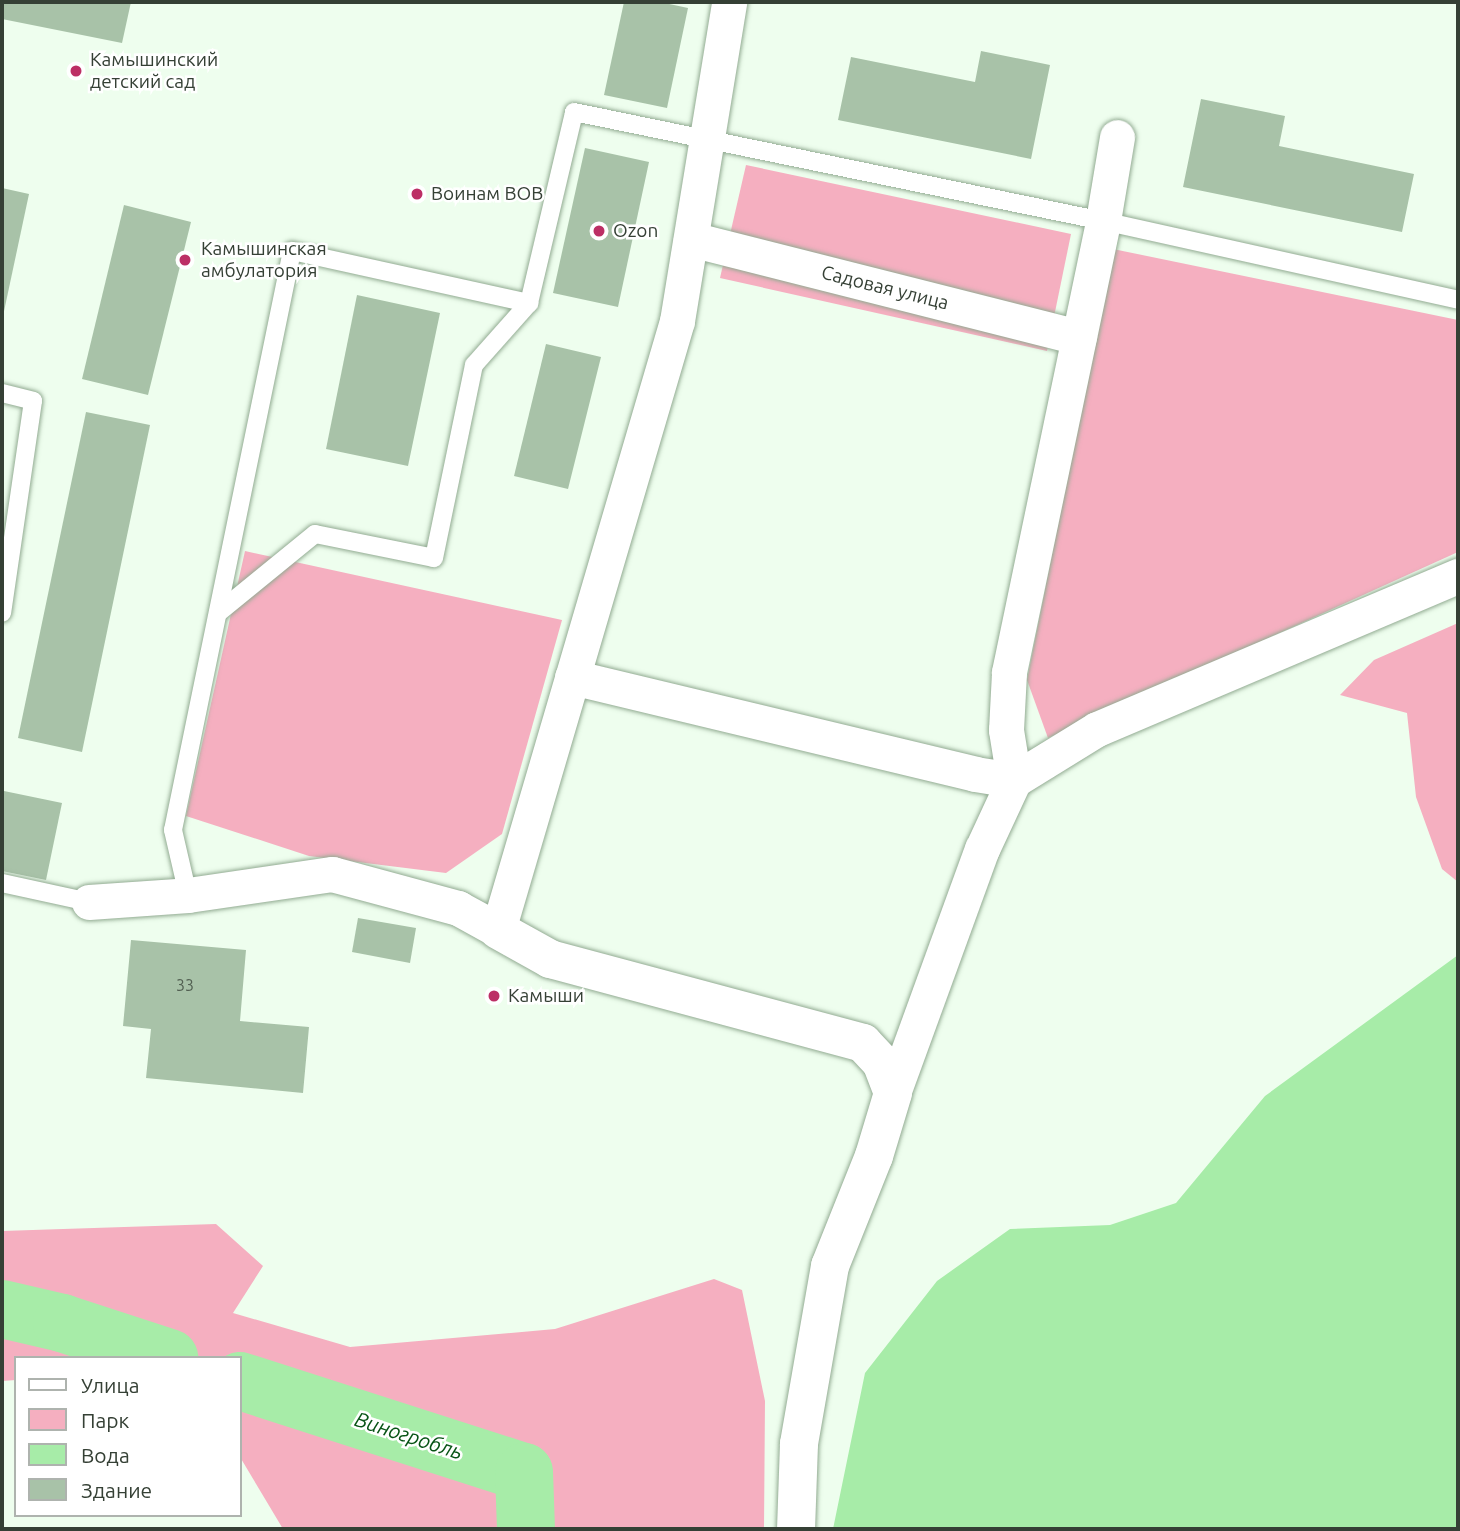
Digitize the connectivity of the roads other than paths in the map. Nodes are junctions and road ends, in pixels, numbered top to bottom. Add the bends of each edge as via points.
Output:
1 (729, 2) edge
2 (1117, 137) dead end
3 (707, 139) junction
4 (1103, 221) junction
5 (691, 239) junction
6 (1458, 300) edge
7 (529, 303) junction
8 (1079, 337) junction
9 (2, 393) edge
10 (1458, 576) edge
11 (2, 613) edge
12 (218, 613) junction
13 (572, 677) junction
14 (1014, 780) junction
15 (2, 883) edge
16 (188, 894) junction
17 (89, 902) joint
18 (498, 930) junction
19 (893, 1093) junction
20 (796, 1529) edge

1 - 3 street
2 - 4 street
3 - 4 lane
3 - 5 street
3 - 7 lane via 574,113
4 - 6 lane
4 - 8 street
5 - 8 street, Садовая улица
5 - 13 street via 677,321
7 - 12 lane via 474,365 434,558 315,534
7 - 12 lane via 292,251
8 - 14 street via 1009,672 1006,730
9 - 11 lane via 33,401
10 - 14 street via 1097,729
12 - 16 lane via 173,830
13 - 14 street
13 - 18 street
14 - 19 street via 982,849
15 - 17 lane
16 - 17 street
16 - 18 street via 332,874 458,908
18 - 19 street via 550,959 863,1043 881,1062
19 - 20 street via 831,1266 799,1444

